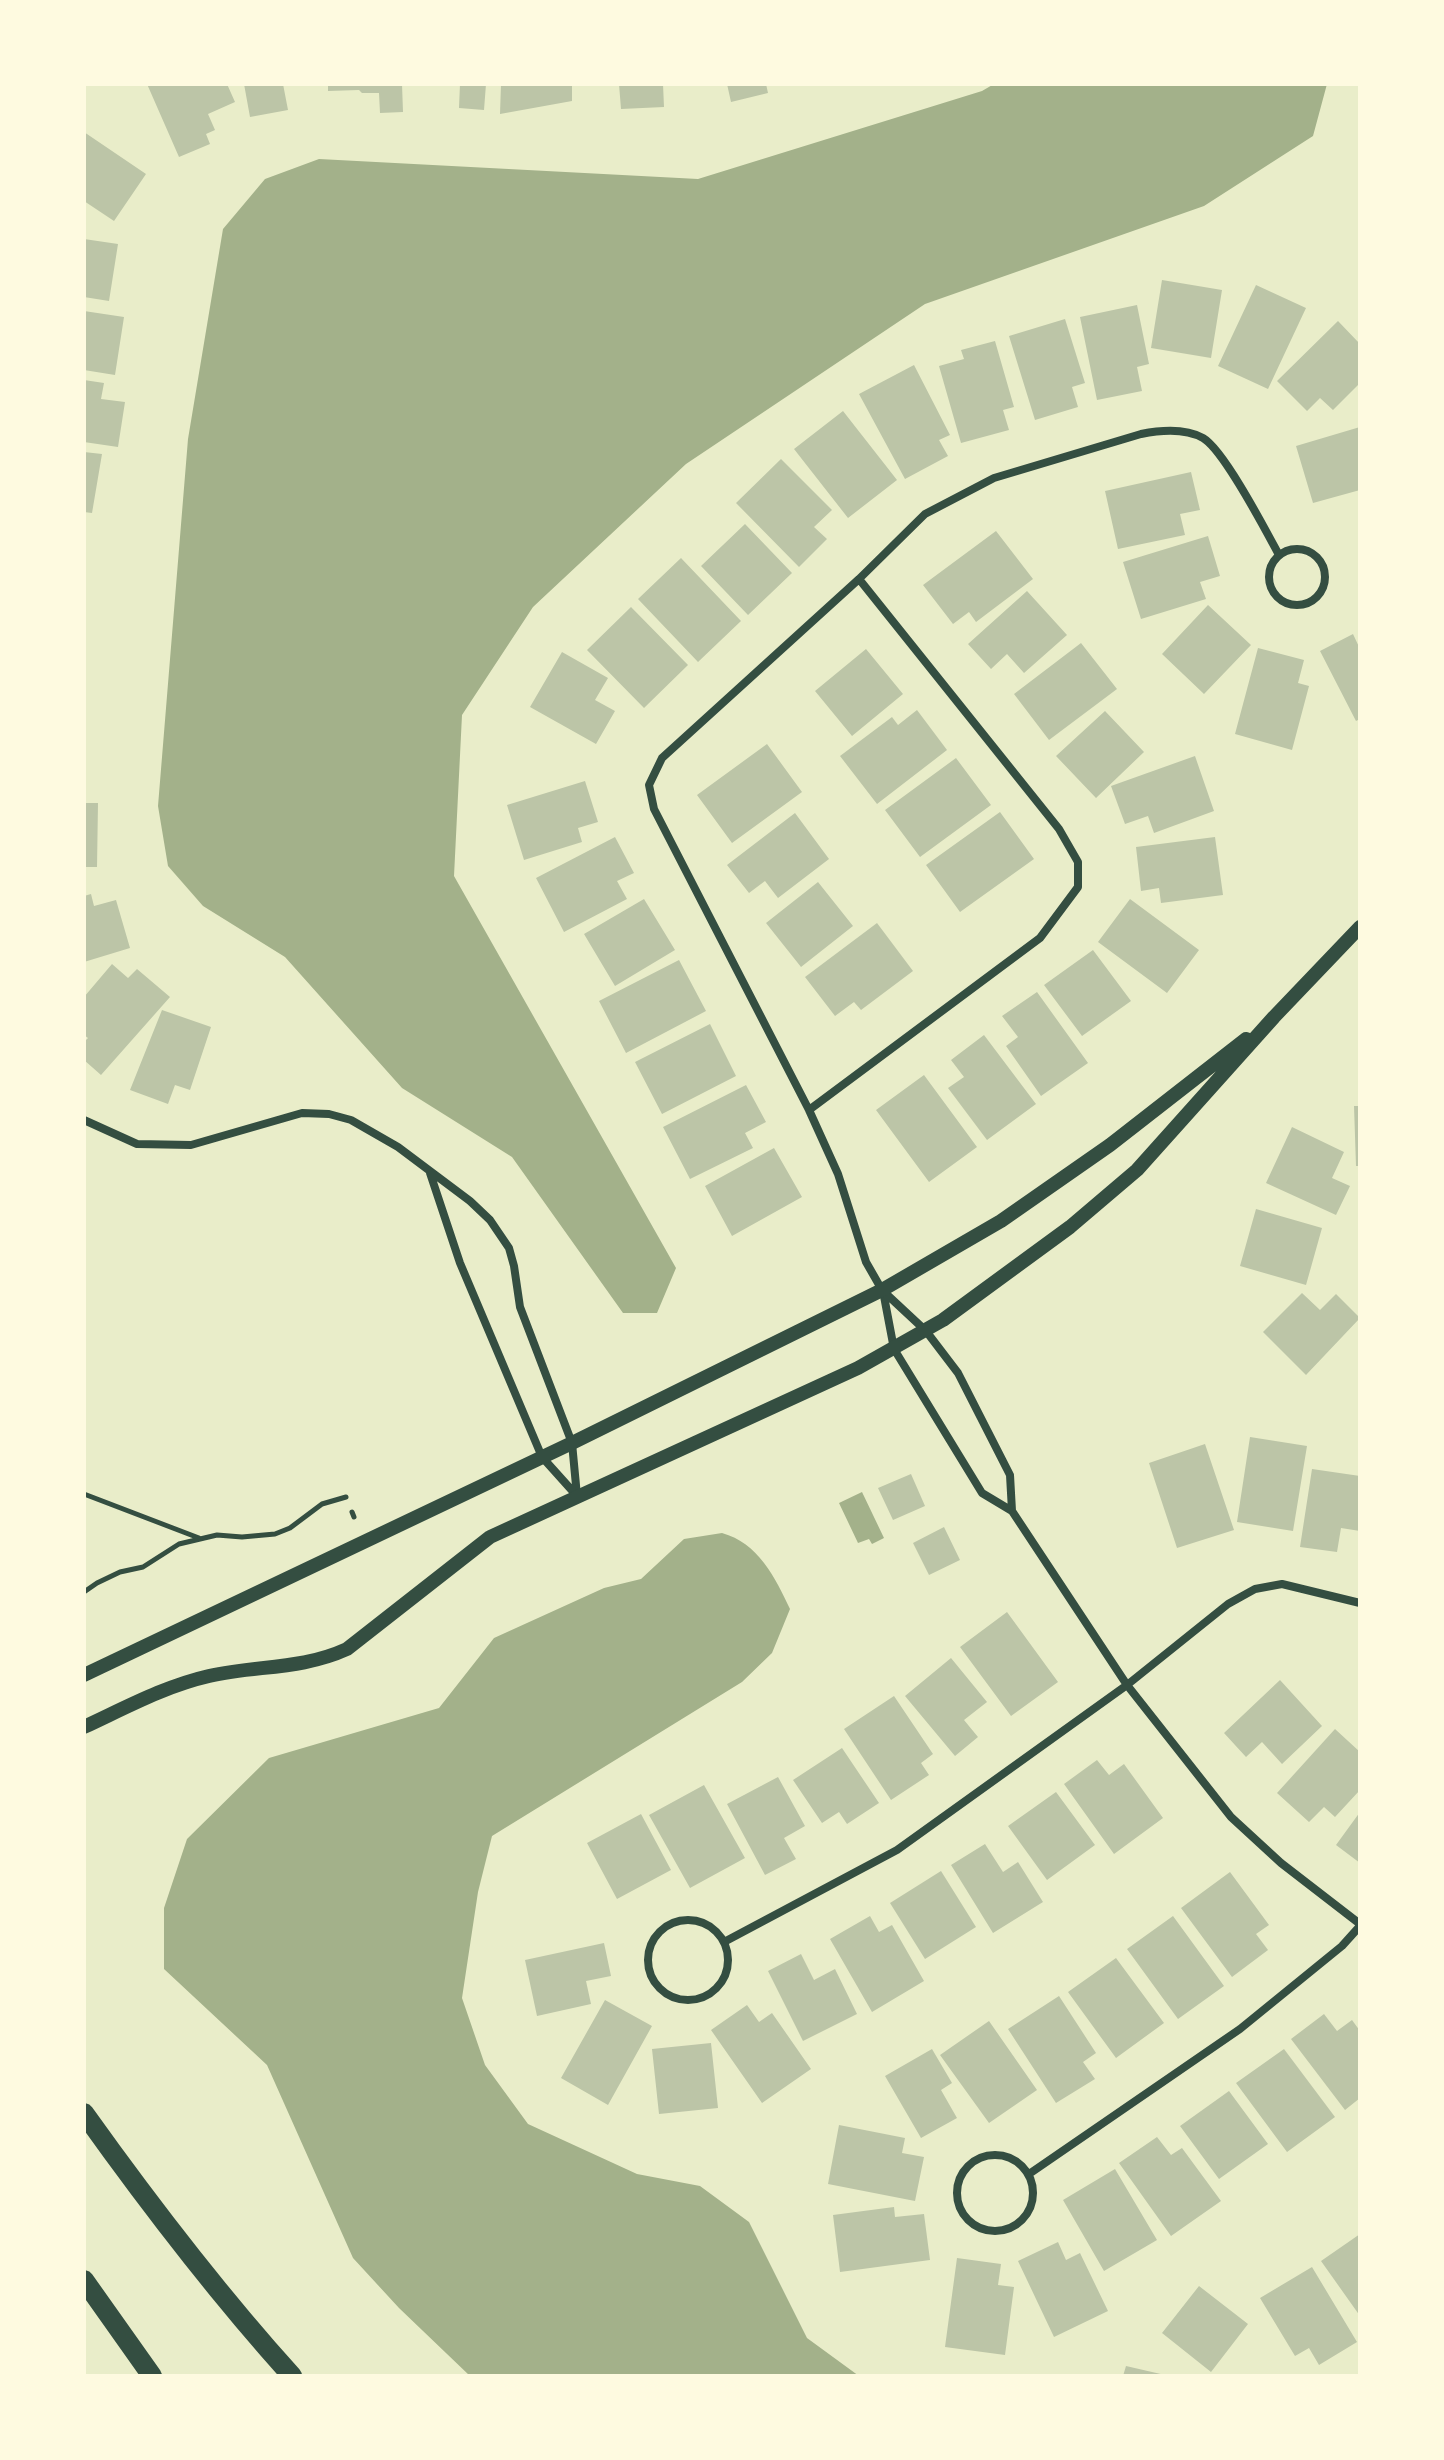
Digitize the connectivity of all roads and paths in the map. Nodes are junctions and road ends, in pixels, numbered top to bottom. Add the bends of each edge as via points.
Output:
1 (1279, 555) junction
2 (859, 579) junction
3 (1360, 927) edge
4 (1274, 1017) junction
5 (809, 1110) junction
6 (84, 1120) edge
7 (429, 1172) junction
8 (882, 1290) junction
9 (926, 1331) junction
10 (894, 1349) junction
11 (572, 1443) junction
12 (542, 1457) junction
13 (84, 1494) edge
14 (577, 1496) junction
15 (346, 1497) dead end
16 (1012, 1511) junction
17 (200, 1539) junction
18 (84, 1592) edge
19 (1360, 1603) edge
20 (84, 1675) edge
21 (1127, 1685) junction
22 (84, 1727) edge
23 (1360, 1925) edge
24 (724, 1942) junction
25 (84, 2113) edge
26 (1029, 2174) junction
27 (84, 2280) edge
28 (152, 2376) edge
29 (292, 2376) edge

1 - 1 street via 1268,579 1275,595 1298,606 1315,599 1325,582 1316,556 1297,549
1 - 2 street via 1210,443 1191,434 1159,431 994,478 925,514
2 - 5 street via 662,758 649,785 654,809
2 - 5 street via 1059,829 1078,862 1078,887 1040,938
3 - 4 street
4 - 8 street via 1013,1213
4 - 9 street via 1137,1170 1070,1227
5 - 8 street via 838,1174 866,1262
6 - 7 street via 137,1144 191,1145 302,1113 329,1114 351,1120 398,1147
7 - 11 street via 490,1220 509,1248 520,1307
7 - 12 street via 460,1263
8 - 9 street
8 - 10 street
8 - 11 street
9 - 10 street
9 - 16 street via 958,1373 998,1449 1010,1475
10 - 14 street
10 - 16 street via 982,1493
11 - 12 street
11 - 14 street
12 - 14 street
12 - 20 street
13 - 17 path
14 - 22 street via 490,1537 347,1649 323,1660 210,1675 166,1688
15 - 17 path via 322,1504 275,1534
16 - 21 street
17 - 18 path via 179,1544 143,1567 120,1572
19 - 21 street via 1282,1584 1255,1589 1228,1604
21 - 23 street via 1231,1817
21 - 24 street via 897,1850
23 - 26 street via 1342,1946 1240,2029
24 - 24 street via 701,1922 670,1923 649,1946 651,1977 674,1998 705,1996 726,1973
25 - 29 main road via 195,2263
26 - 26 street via 1005,2156 976,2160 957,2183 961,2212 984,2230 1014,2227 1032,2203
27 - 28 main road

